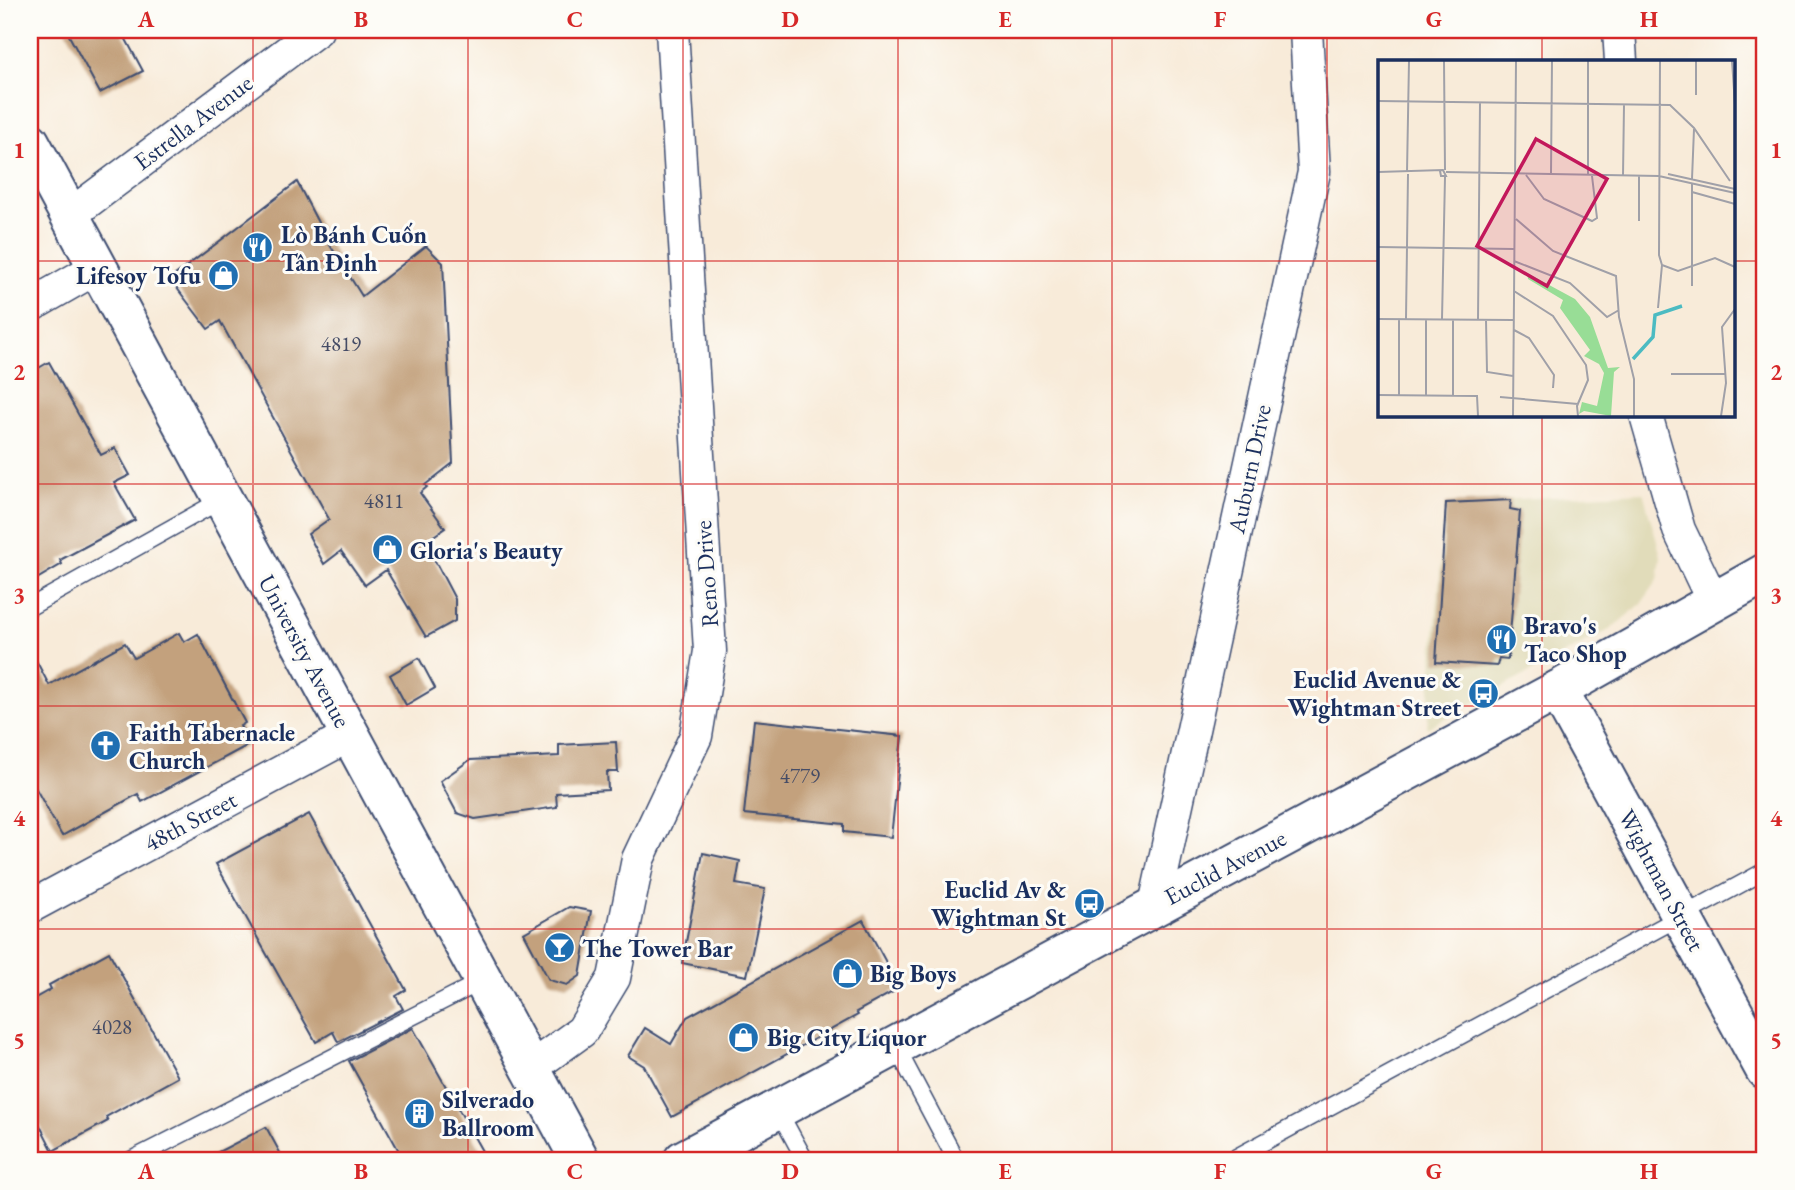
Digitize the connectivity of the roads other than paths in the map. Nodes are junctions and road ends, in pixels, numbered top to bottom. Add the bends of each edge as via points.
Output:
1 (317, 30) edge
2 (672, 30) edge
3 (1306, 30) edge
4 (1619, 30) edge
5 (1621, 60) edge
6 (30, 142) edge
7 (70, 215) junction
8 (98, 267) junction
9 (30, 306) edge
10 (1646, 416) edge
11 (223, 499) junction
12 (1765, 573) edge
13 (1713, 601) junction
14 (30, 607) edge
15 (1558, 690) junction
16 (350, 735) junction
17 (1765, 871) edge
18 (1155, 905) junction
19 (30, 907) edge
20 (1682, 916) junction
21 (484, 980) junction
22 (895, 1045) junction
23 (531, 1068) junction
24 (1765, 1070) edge
25 (778, 1110) junction
26 (131, 1160) edge
27 (580, 1160) edge
28 (683, 1160) edge
29 (805, 1160) edge
30 (956, 1160) edge
31 (1231, 1160) edge

1 - 7 street, Estrella Avenue
2 - 23 street, Reno Drive via 710,651 696,736 638,859 614,978 582,1031
3 - 18 street, Auburn Drive via 1314,172
4 - 5 street
6 - 7 main road, University Avenue
7 - 8 main road, University Avenue
8 - 9 street
8 - 11 main road, University Avenue
10 - 13 street via 1679,530
11 - 14 lane
11 - 16 main road, University Avenue
12 - 13 main road, Euclid Avenue
13 - 15 main road, Euclid Avenue
15 - 18 main road, Euclid Avenue
15 - 20 main road, Wightman Street
16 - 19 street, 48th Street
16 - 21 main road, University Avenue
17 - 20 lane
18 - 22 main road, Euclid Avenue
20 - 24 main road, Wightman Street
20 - 31 lane
21 - 23 main road, University Avenue
21 - 26 lane
22 - 25 main road, Euclid Avenue
22 - 30 lane
23 - 27 main road, University Avenue
25 - 28 main road, Euclid Avenue
25 - 29 lane

